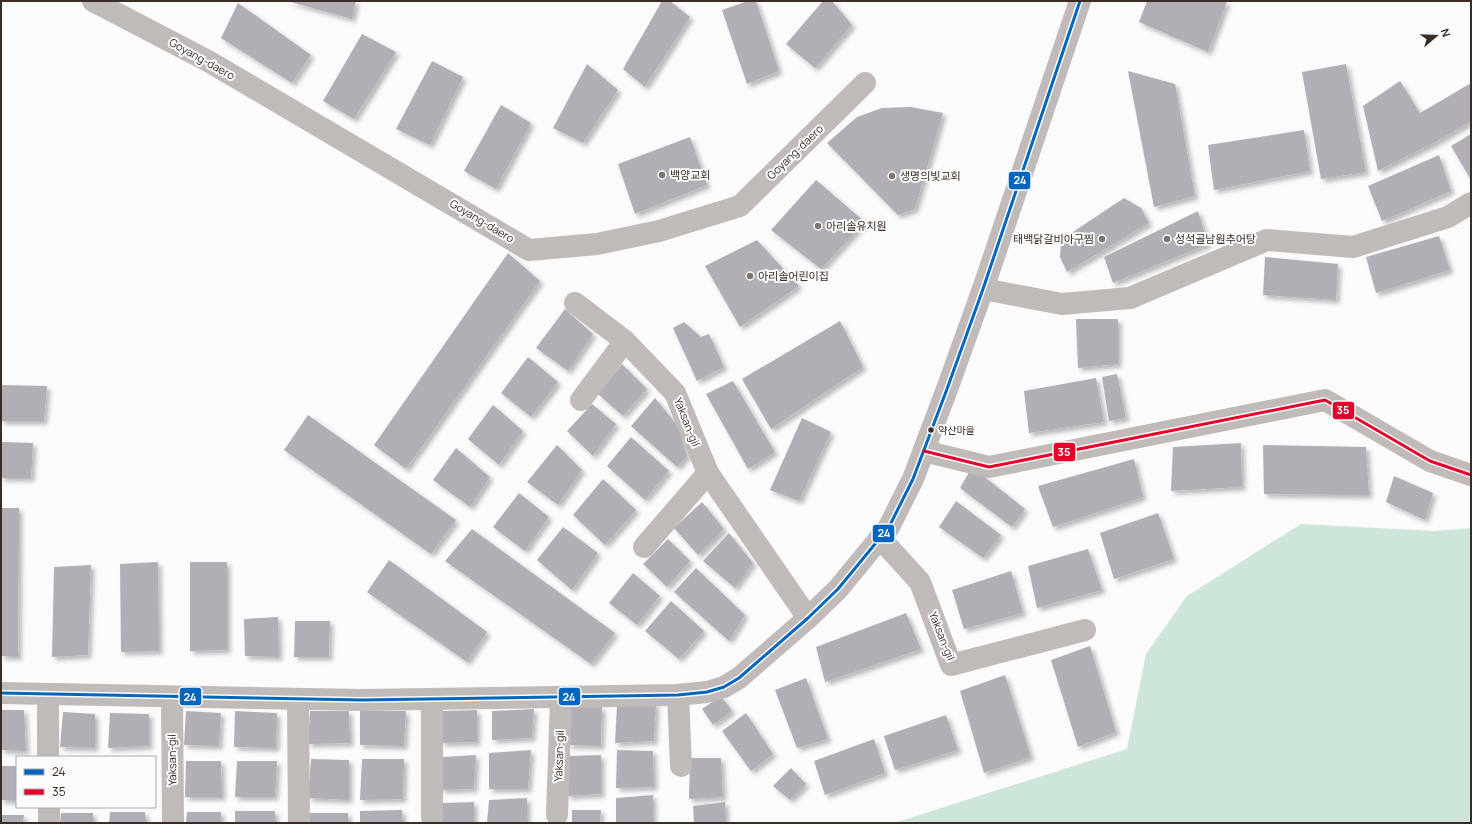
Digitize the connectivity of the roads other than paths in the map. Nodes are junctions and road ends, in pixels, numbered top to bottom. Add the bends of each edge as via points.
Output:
1 (93, 1) edge
2 (1080, 1) edge
3 (865, 83) dead end
4 (1471, 204) edge
5 (983, 288) junction
6 (576, 303) dead end
7 (625, 341) junction
8 (581, 400) dead end
9 (924, 451) junction
10 (708, 473) junction
11 (1471, 475) edge
12 (880, 538) junction
13 (644, 547) dead end
14 (808, 618) junction
15 (1085, 630) dead end
16 (1, 694) edge
17 (48, 694) junction
18 (678, 695) junction
19 (172, 697) junction
20 (561, 697) junction
21 (298, 699) junction
22 (432, 699) junction
23 (48, 756) edge
24 (681, 766) dead end
25 (49, 808) edge
26 (557, 815) dead end
27 (432, 818) dead end
28 (49, 823) edge
29 (173, 823) edge
30 (299, 823) edge

1 - 3 street, Goyang-daero via 208,61 529,250 597,244 659,231 740,206
2 - 5 street
4 - 5 street via 1448,217 1353,247 1267,240 1130,298 1062,304
5 - 9 street
6 - 7 street, Yaksan-gil
7 - 8 street
7 - 10 street, Yaksan-gil via 675,393
9 - 11 street via 989,467 1325,400 1430,461
9 - 12 street via 889,527
10 - 13 street
10 - 14 street, Yaksan-gil
12 - 14 street via 838,589
12 - 15 street, Yaksan-gil via 920,582 952,665
14 - 18 street via 739,678 724,687 707,692
16 - 17 street
17 - 19 street
17 - 23 street
18 - 20 street
18 - 24 street
19 - 21 street
19 - 29 street, Yaksan-gil
20 - 22 street
20 - 26 street, Yaksan-gil
21 - 22 street
21 - 30 street
22 - 27 street
25 - 28 street

